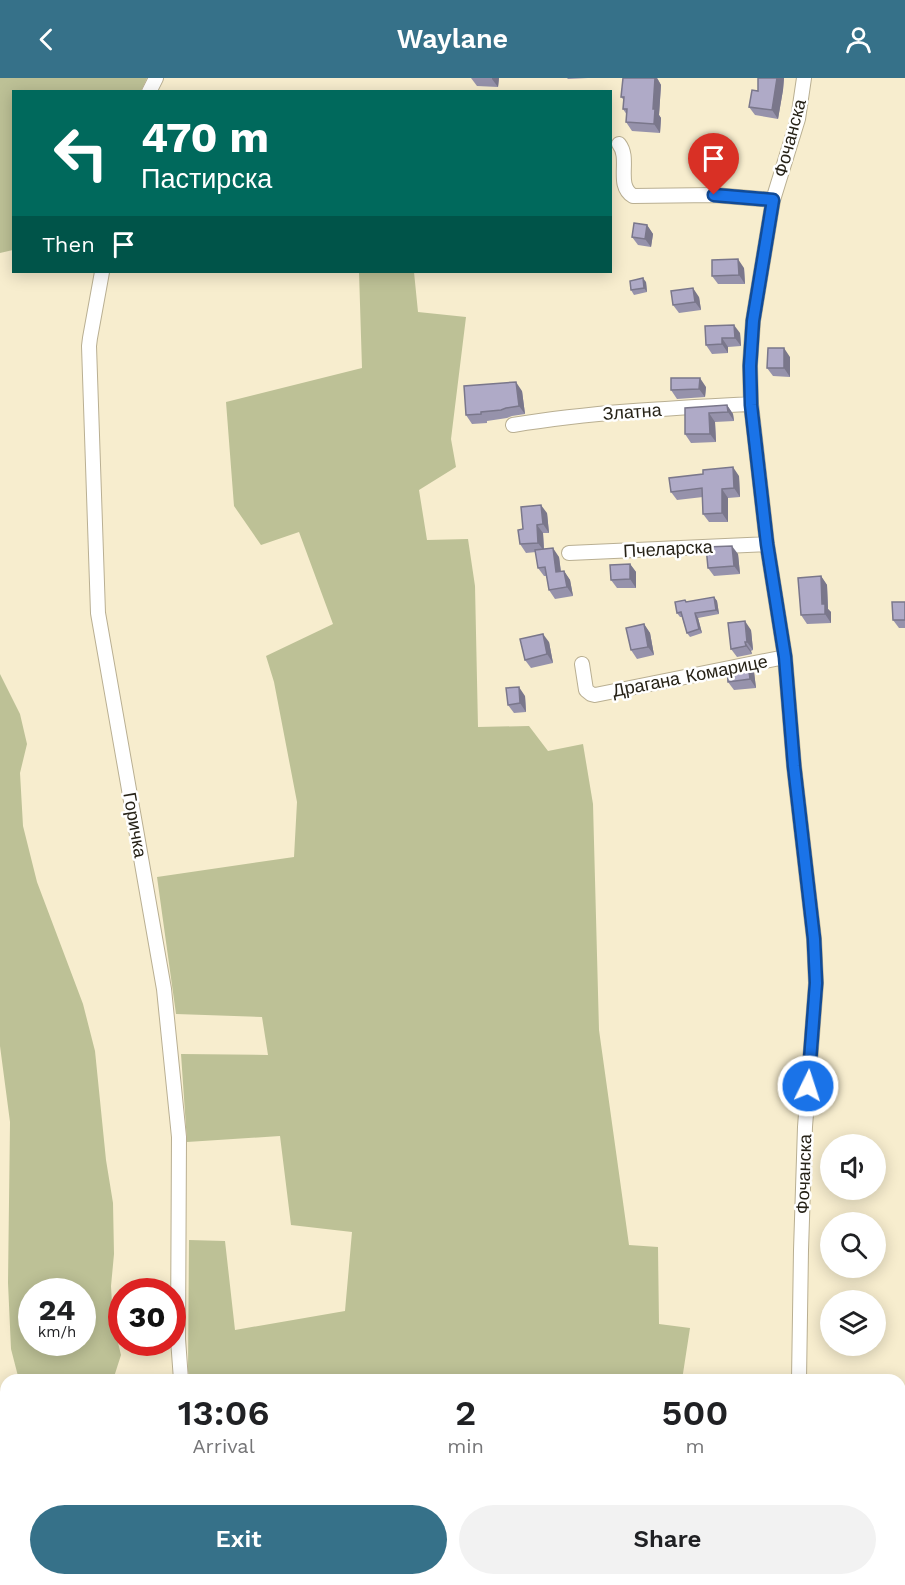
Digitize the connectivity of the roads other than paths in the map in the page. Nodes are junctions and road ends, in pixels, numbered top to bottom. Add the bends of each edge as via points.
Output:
1 (804, 78) edge
2 (619, 144) dead end
3 (773, 200) junction
4 (102, 273) edge
5 (751, 405) junction
6 (513, 425) dead end
7 (767, 544) junction
8 (569, 553) dead end
9 (785, 657) junction
10 (582, 664) dead end
11 (181, 1374) edge
12 (799, 1374) edge

1 - 3 street, Фочанска via 798,119
2 - 3 street via 624,155 624,185 633,196 714,195
3 - 5 street, Фочанска via 753,321
4 - 11 street, Горичка via 89,346 98,613 169,1031 179,1137
5 - 6 street, Златна via 559,417
5 - 7 street, Фочанска
7 - 8 street, Пчеларска
7 - 9 street, Фочанска
9 - 10 street, Драгана Комарице via 595,695 586,690
9 - 12 street, Фочанска via 816,983 805,1127

